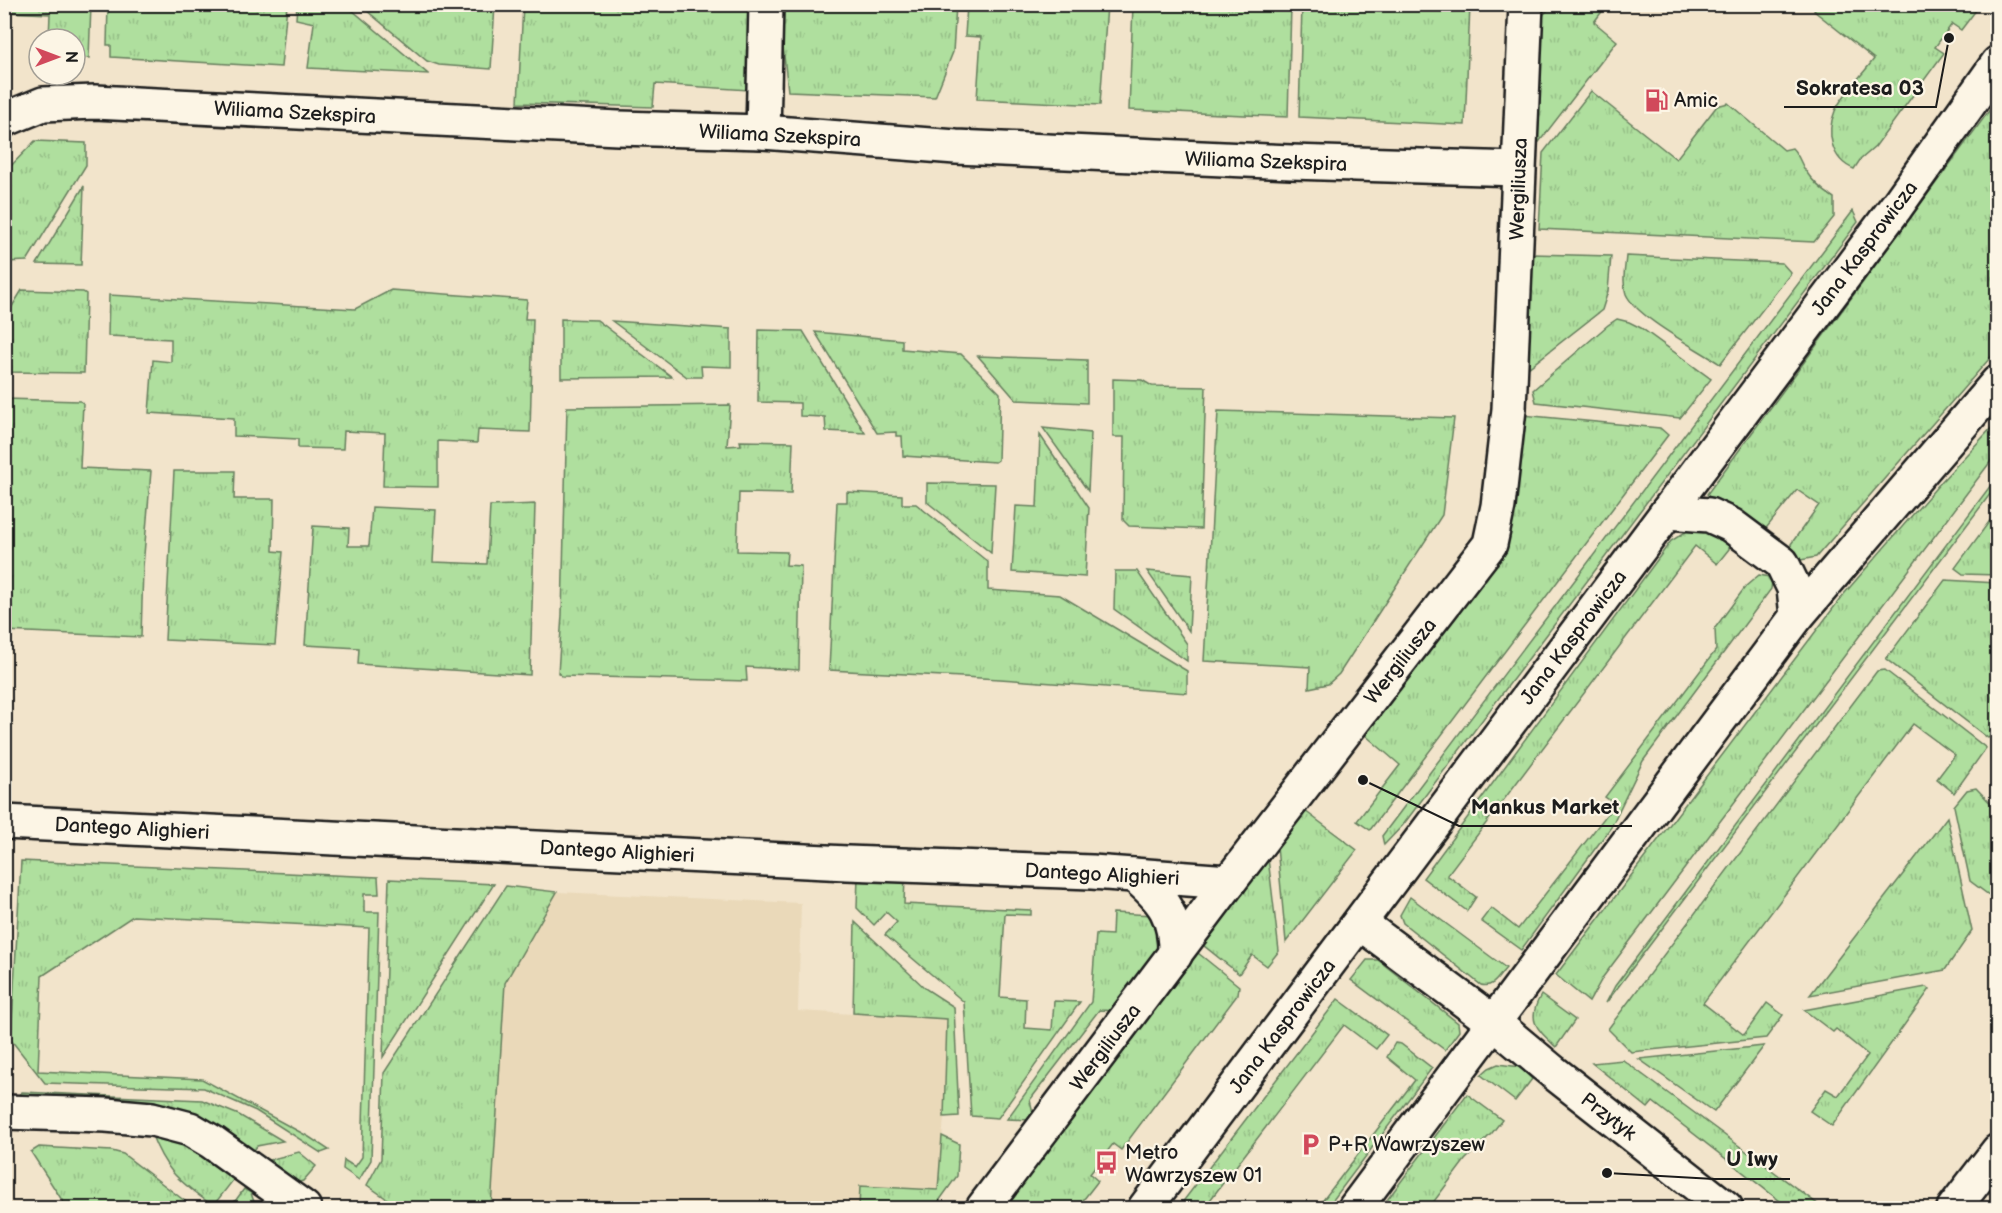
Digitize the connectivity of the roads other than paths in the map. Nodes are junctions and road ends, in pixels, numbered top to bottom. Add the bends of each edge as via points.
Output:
1 (765, 4) edge
2 (1526, 4) edge
3 (1998, 63) edge
4 (4, 120) edge
5 (764, 132) junction
6 (1518, 169) junction
7 (1998, 382) edge
8 (1667, 512) junction
9 (1797, 616) junction
10 (4, 822) edge
11 (1134, 875) junction
12 (1229, 882) junction
13 (1360, 923) junction
14 (1175, 955) junction
15 (1493, 1022) junction
16 (4, 1112) edge
17 (1998, 1151) edge
18 (296, 1206) edge
19 (982, 1209) edge
20 (1144, 1209) edge
21 (1355, 1209) edge
22 (1726, 1209) edge
23 (1954, 1209) edge

1 - 5 street
2 - 6 street, Wergiliusza
3 - 8 street, Jana Kasprowicza via 1896,207
4 - 5 street, Wiliama Szekspira via 43,104 95,102
5 - 6 street, Wiliama Szekspira via 956,147
6 - 12 street, Wergiliusza via 1509,409 1490,544
7 - 9 street
8 - 9 street via 1709,515 1731,525 1782,562 1794,588
8 - 13 street, Jana Kasprowicza
9 - 15 street
10 - 11 street, Dantego Alighieri
11 - 12 street, Dantego Alighieri
11 - 14 street via 1165,906 1175,936
12 - 14 street, Wergiliusza
13 - 15 street, Przytyk
13 - 20 street, Jana Kasprowicza
14 - 19 street, Wergiliusza
15 - 21 street
15 - 22 street, Przytyk
16 - 18 street via 152,1119 190,1129
17 - 23 street

